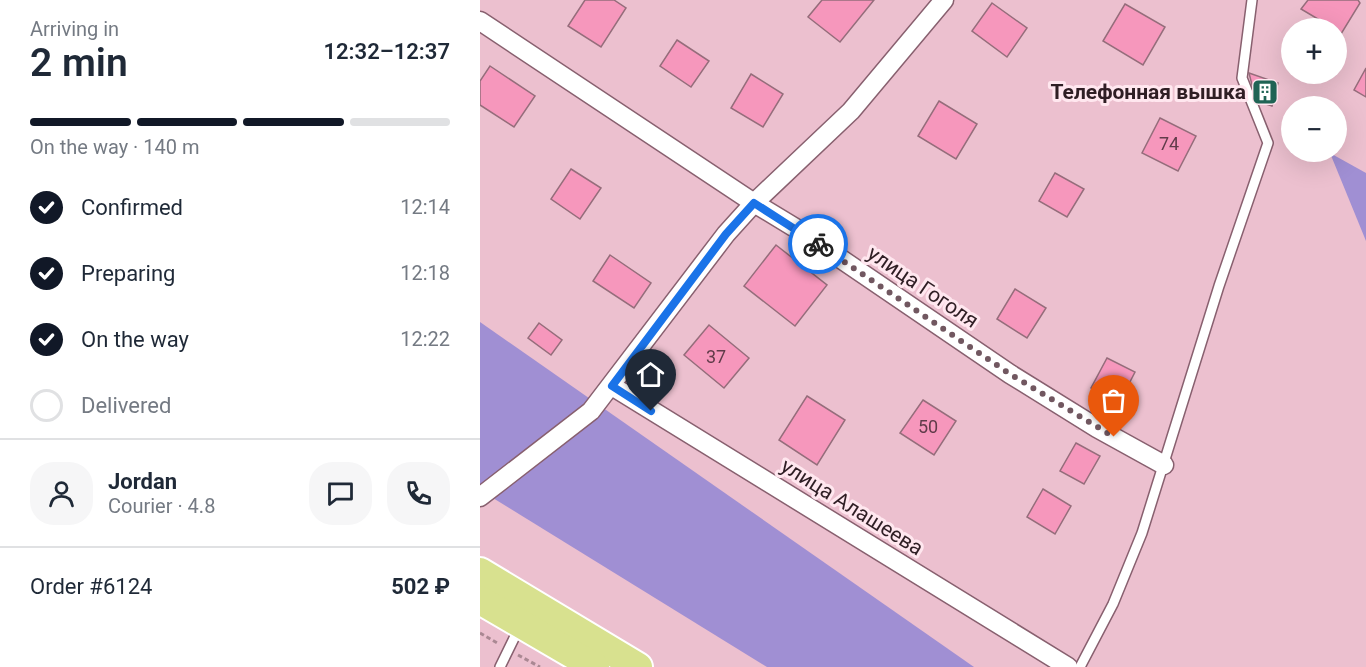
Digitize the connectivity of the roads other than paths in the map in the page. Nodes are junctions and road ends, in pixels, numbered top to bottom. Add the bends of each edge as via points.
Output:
1 (1252, 0) edge
2 (940, 1) edge
3 (480, 21) edge
4 (754, 203) junction
5 (612, 386) junction
6 (1164, 465) junction
7 (480, 497) edge
8 (480, 572) edge
9 (480, 600) edge
10 (521, 624) junction
11 (500, 667) edge
12 (595, 667) edge
13 (638, 667) edge
14 (1068, 667) edge
15 (1080, 667) edge

1 - 6 lane via 1242,78 1268,143
2 - 4 street via 851,111
3 - 4 street, улица Гоголя
4 - 5 street via 726,234
4 - 6 street, улица Гоголя via 1010,374
5 - 7 street via 591,411
5 - 14 street, улица Алашеева
6 - 15 lane via 1113,604
8 - 13 main road
9 - 10 main road
10 - 11 lane
10 - 12 main road

